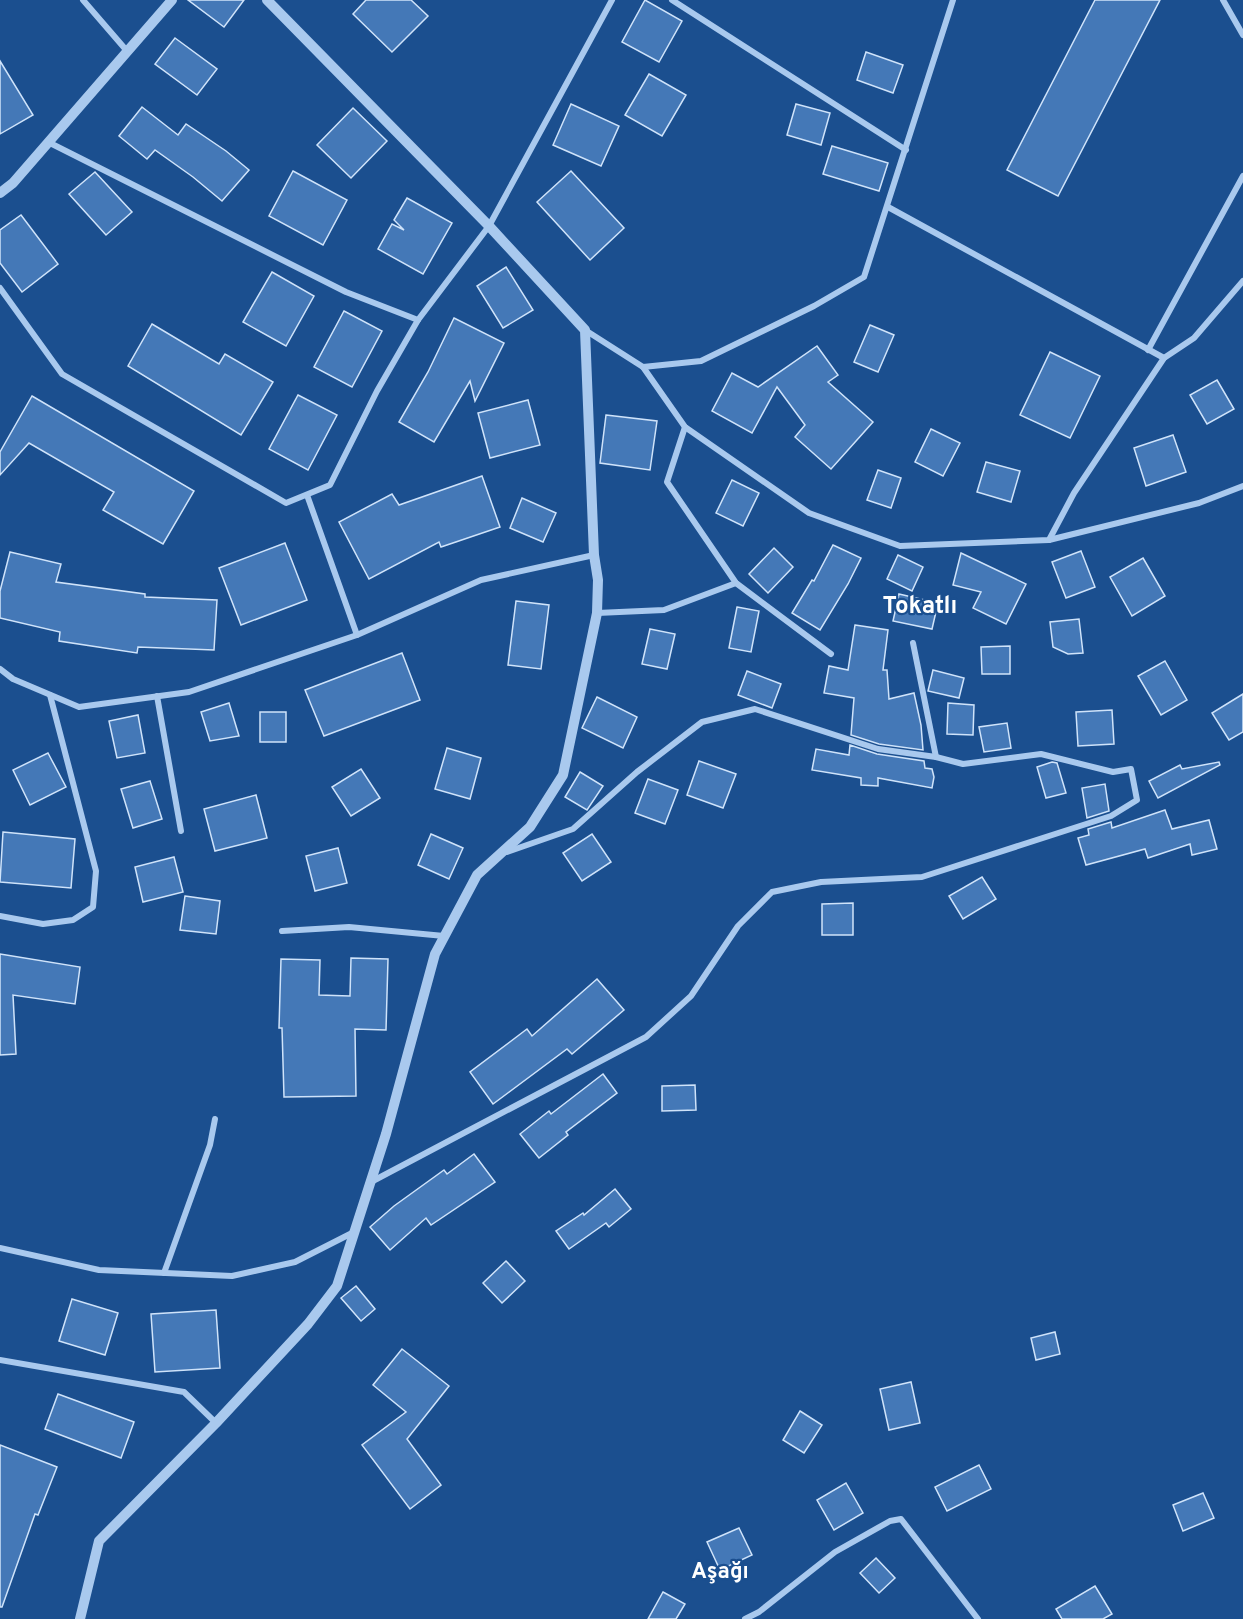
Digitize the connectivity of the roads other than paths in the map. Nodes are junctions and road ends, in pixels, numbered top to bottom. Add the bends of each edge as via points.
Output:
1 (83, 0) edge
2 (172, 0) edge
3 (267, 0) edge
4 (612, 0) edge
5 (672, 0) edge
6 (953, 0) edge
7 (1223, 0) edge
8 (1243, 35) edge
9 (127, 51) junction
10 (48, 142) junction
11 (906, 150) junction
12 (1243, 176) edge
13 (0, 193) edge
14 (888, 207) junction
15 (489, 226) junction
16 (1243, 281) edge
17 (0, 288) edge
18 (418, 320) junction
19 (585, 330) junction
20 (1148, 350) junction
21 (1164, 358) junction
22 (643, 367) junction
23 (685, 427) junction
24 (1243, 486) edge
25 (307, 495) junction
26 (1049, 540) junction
27 (594, 555) junction
28 (736, 583) junction
29 (597, 613) junction
30 (357, 635) junction
31 (913, 643) dead end
32 (831, 654) dead end
33 (0, 669) edge
34 (50, 695) junction
35 (158, 696) junction
36 (936, 756) junction
37 (181, 831) dead end
38 (500, 854) junction
39 (0, 916) edge
40 (282, 931) dead end
41 (444, 936) junction
42 (215, 1119) dead end
43 (369, 1183) junction
44 (355, 1231) junction
45 (0, 1248) edge
46 (164, 1273) junction
47 (0, 1360) edge
48 (216, 1423) junction
49 (80, 1619) edge
50 (745, 1619) edge
51 (978, 1619) edge

1 - 9 street
2 - 9 street
3 - 15 street
4 - 15 street
5 - 11 street
6 - 11 street
7 - 8 street
9 - 10 street
10 - 13 street
10 - 18 street via 346,292
11 - 14 street
12 - 20 street
14 - 20 street
14 - 22 street via 864,277 701,361
15 - 18 street
15 - 19 street
16 - 21 street via 1194,338
17 - 25 street via 62,375 286,503
18 - 25 street via 330,485
19 - 22 street
19 - 27 street
20 - 21 street
21 - 26 street via 1074,494
22 - 23 street
23 - 26 street via 808,513 900,546
23 - 28 street via 667,482
24 - 26 street via 1199,503
25 - 30 street
27 - 29 street
27 - 30 street via 481,580
28 - 29 street via 664,610
28 - 32 street
29 - 38 street via 562,775 530,827
30 - 35 street via 189,692
31 - 36 street
33 - 34 street
34 - 35 street via 79,707
34 - 39 street via 96,871 93,907 73,920 43,924
35 - 37 street
36 - 38 street via 878,750 755,709 702,722 636,772 573,829
36 - 43 street via 963,764 1041,754 1113,772 1131,769 1137,800 1111,816 922,877 821,882 772,892 738,926 691,996 646,1037
38 - 41 street via 477,875
40 - 41 street via 350,927
41 - 43 street via 435,954
42 - 46 street via 210,1145
43 - 44 street
44 - 46 street via 295,1262 232,1276
44 - 48 street via 337,1286 308,1324
45 - 46 street via 99,1270
47 - 48 street via 184,1392
48 - 49 street via 99,1541
50 - 51 street via 835,1552 890,1521 901,1519

